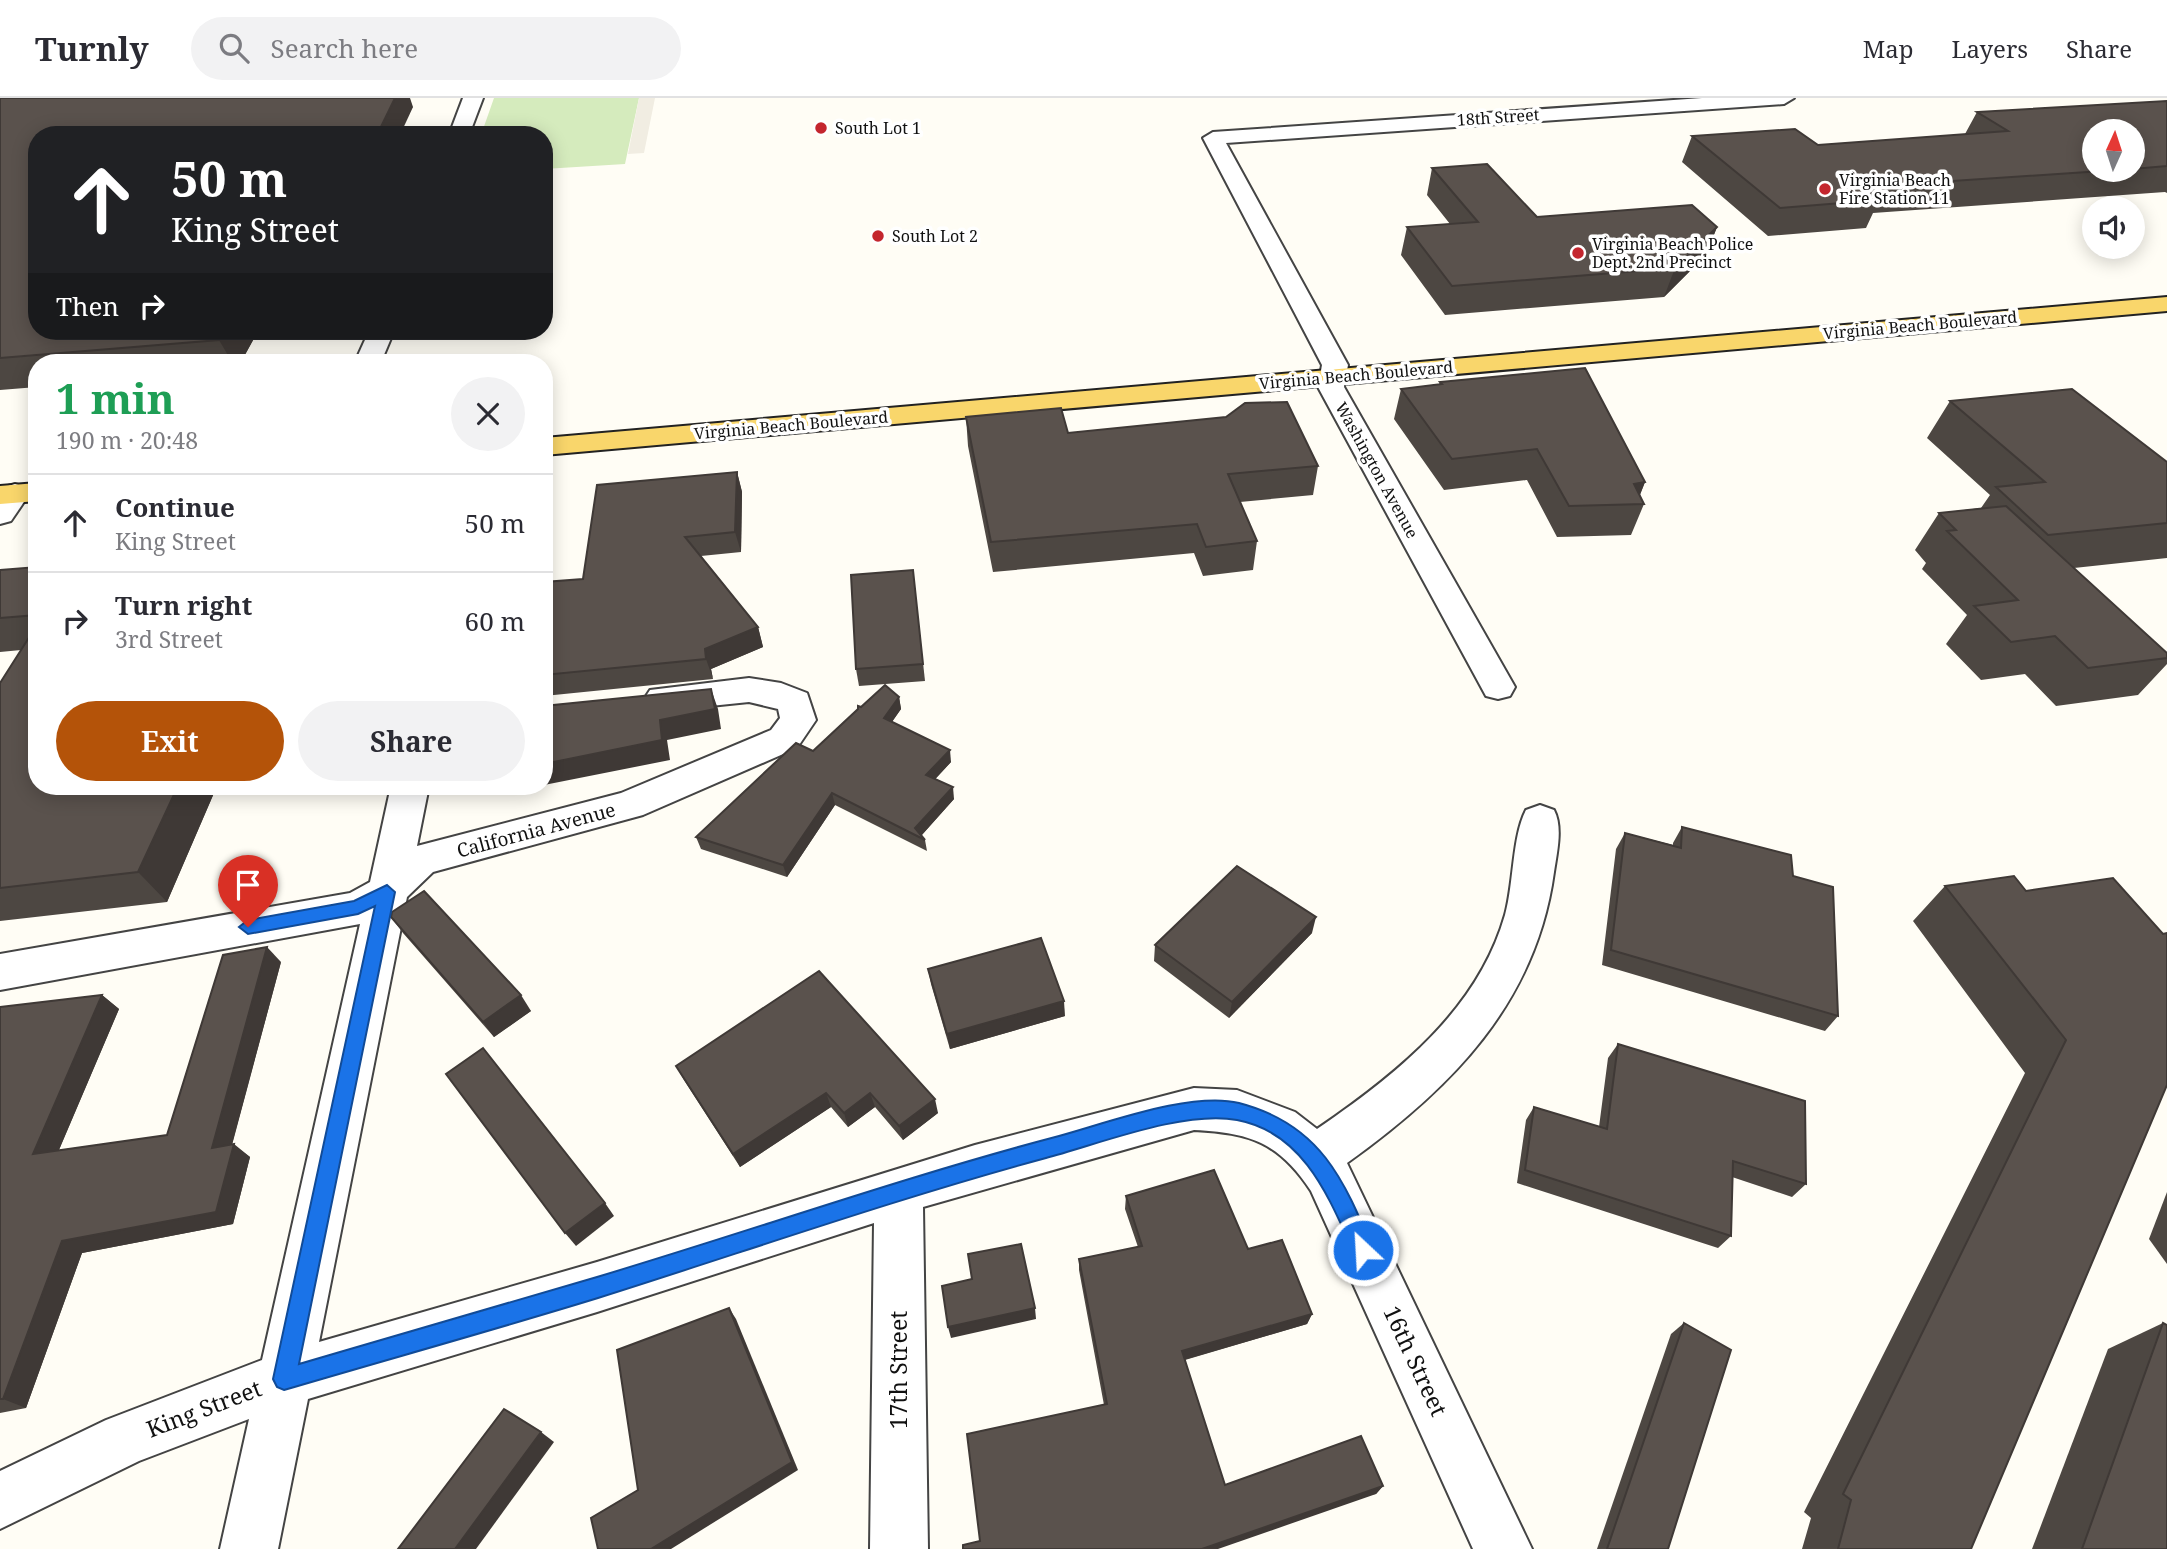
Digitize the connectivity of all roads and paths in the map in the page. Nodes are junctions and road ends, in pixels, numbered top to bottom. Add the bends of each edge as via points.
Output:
1 (473, 98) edge
2 (1784, 98) edge
3 (462, 126) edge
4 (1213, 138) joint
5 (2167, 303) edge
6 (1331, 377) junction
7 (553, 446) edge
8 (1498, 687) dead end
9 (626, 703) edge
10 (408, 795) edge
11 (1540, 820) dead end
12 (387, 892) junction
13 (0, 972) edge
14 (1316, 1157) junction
15 (899, 1192) junction
16 (284, 1379) junction
17 (0, 1501) edge
18 (249, 1549) edge
19 (899, 1549) edge
20 (1503, 1549) edge

1 - 3 street
2 - 4 street, 18th Street
4 - 6 street, Washington Avenue via 1335,365
5 - 6 main road, Virginia Beach Boulevard
6 - 7 main road, Virginia Beach Boulevard
6 - 8 street, Washington Avenue via 1331,387
9 - 12 street, California Avenue via 763,689 780,692 795,702 798,720 784,739 630,805 421,860
10 - 12 street
11 - 14 street via 1534,881 1515,946 1480,1010 1441,1060 1391,1106
12 - 13 street, California Avenue via 358,908
12 - 16 street
14 - 15 street, 16th Street via 1279,1127 1237,1111 1194,1109
14 - 20 street, 16th Street
15 - 16 street, King Street
15 - 19 street, 17th Street
16 - 17 street, King Street via 125,1439
16 - 18 street

